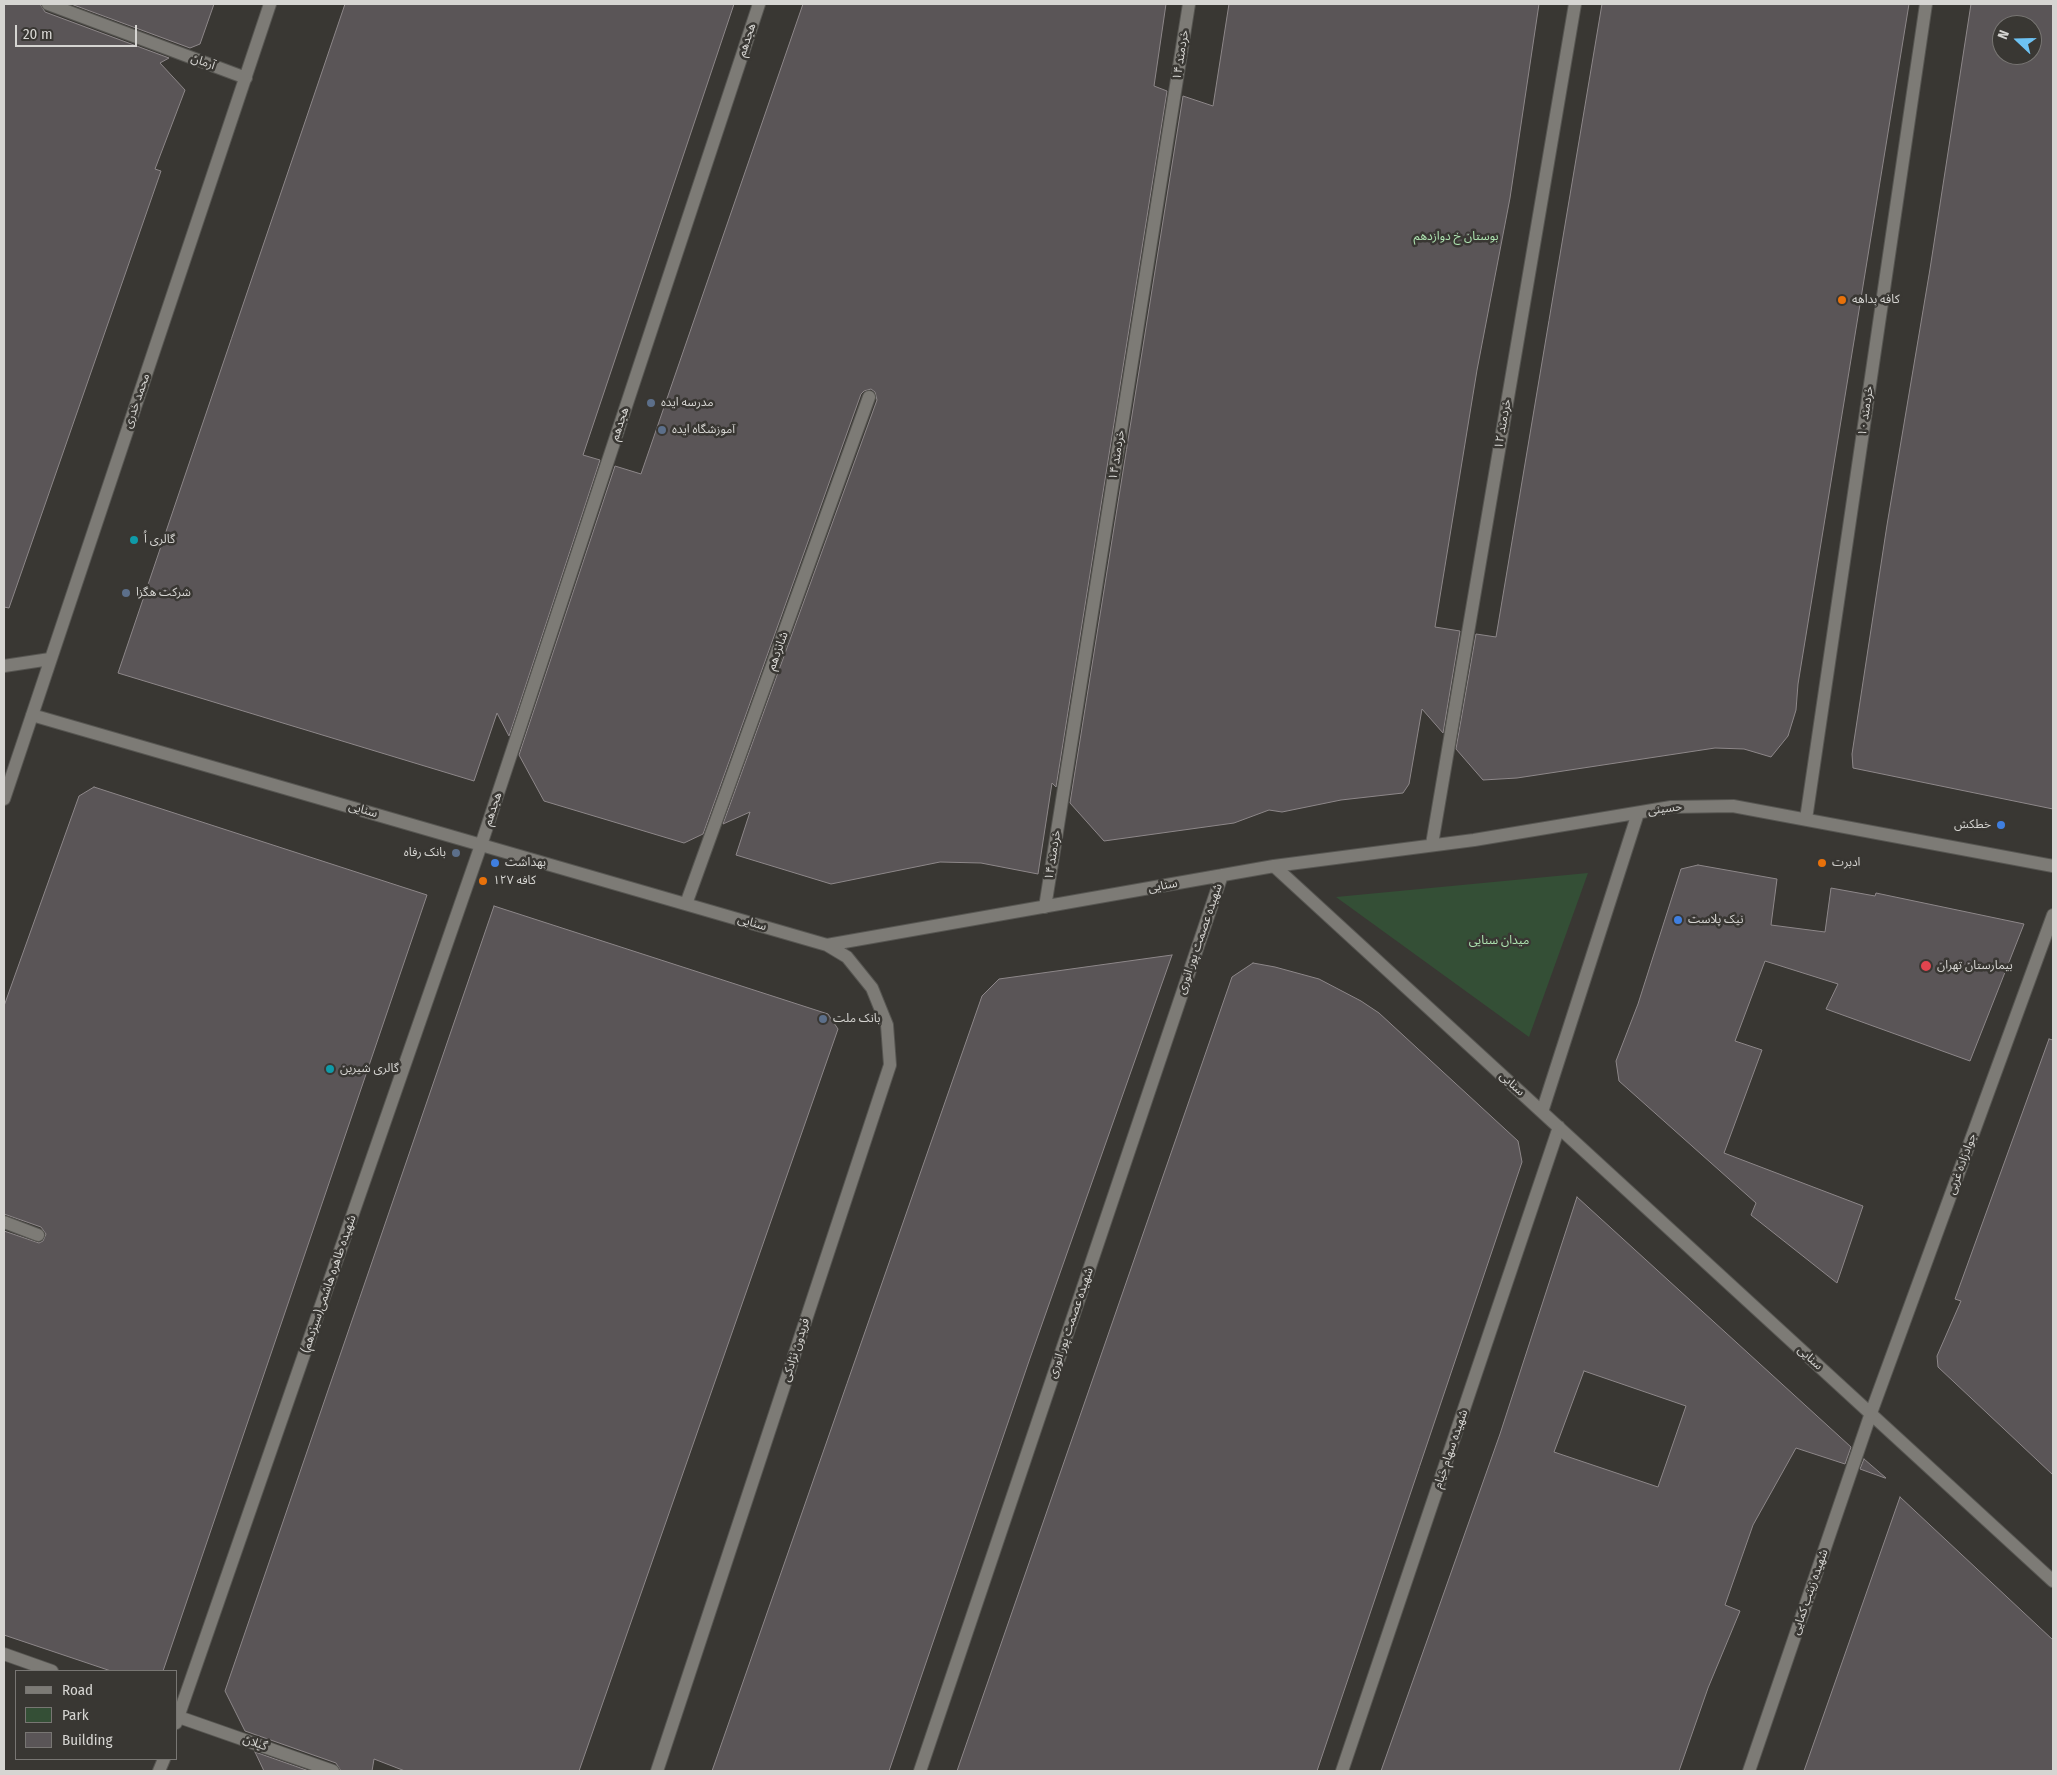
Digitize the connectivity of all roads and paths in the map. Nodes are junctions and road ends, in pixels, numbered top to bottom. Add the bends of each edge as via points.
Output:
1 (48, 4) edge
2 (270, 4) edge
3 (758, 4) edge
4 (1189, 4) edge
5 (1575, 4) edge
6 (1926, 4) edge
7 (246, 78) junction
8 (869, 397) dead end
9 (50, 659) junction
10 (4, 666) edge
11 (32, 715) junction
12 (4, 799) edge
13 (1638, 813) junction
14 (1806, 819) junction
15 (1432, 844) junction
16 (481, 845) junction
17 (1274, 866) junction
18 (2053, 866) edge
19 (1222, 875) junction
20 (686, 904) junction
21 (1045, 907) junction
22 (2053, 915) edge
23 (827, 945) junction
24 (1542, 1112) junction
25 (1559, 1127) junction
26 (4, 1222) edge
27 (38, 1235) dead end
28 (1871, 1413) junction
29 (2053, 1580) edge
30 (4, 1654) edge
31 (49, 1670) edge
32 (178, 1715) edge
33 (178, 1718) edge
34 (333, 1771) edge
35 (657, 1771) edge
36 (920, 1771) edge
37 (1342, 1771) edge
38 (1749, 1771) edge

1 - 7 street, آرمان
2 - 7 street, محمد خدری
3 - 16 street, هجدهم
4 - 21 street, خردمند ۱۴
5 - 15 street, خردمند ۱۲
6 - 14 street, خردمند ۱۰
7 - 9 street, محمد خدری
8 - 20 street, شانزدهم
9 - 10 street
9 - 11 street, محمد خدری
11 - 12 street, محمد خدری
11 - 16 street, سنایی
13 - 14 street, حسینی via 1671,807 1733,806
13 - 15 street, حسینی
13 - 24 street
14 - 18 street, حسینی
15 - 17 street, حسینی
16 - 20 street, سنایی
16 - 32 street, شهیده طاهره هاشمی(سیزدهم)
17 - 19 street, سنایی
17 - 24 street, سنایی
19 - 21 street, سنایی
19 - 36 street, شهیده عصمت پور انوری
20 - 23 street, سنایی
21 - 23 street, سنایی
22 - 28 street, جوادزاده غربی
23 - 35 street, فریدون نژادکی via 847,957 872,988 887,1025 890,1065
24 - 25 street, سنایی
25 - 28 street, سنایی
25 - 37 street, شهیده سهام خیام
26 - 27 street
28 - 29 street, سنایی
28 - 38 street, شهیده زینب کمایی
30 - 31 street
33 - 34 street, گیلان

